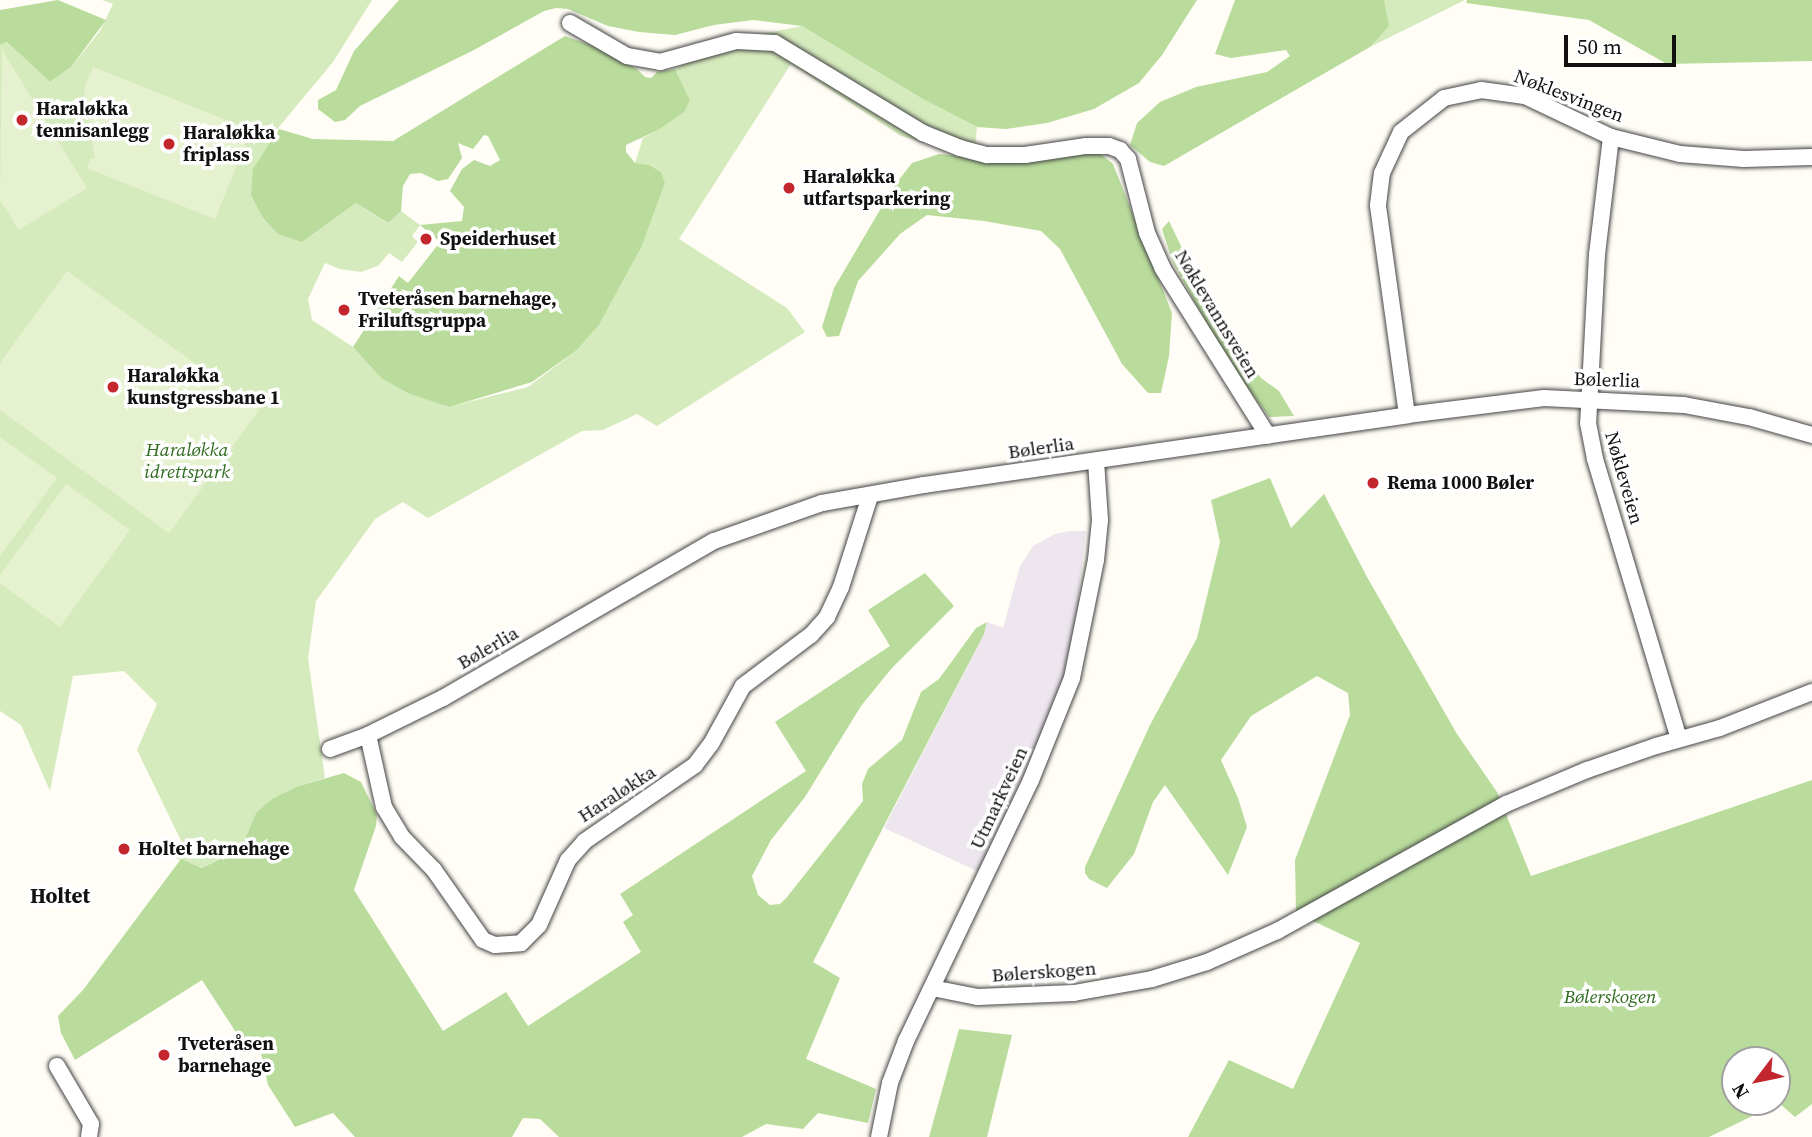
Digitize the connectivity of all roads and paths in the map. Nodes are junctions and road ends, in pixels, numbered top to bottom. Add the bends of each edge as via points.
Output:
1 (569, 23) dead end
2 (1611, 137) junction
3 (1812, 157) edge
4 (1588, 400) junction
5 (1406, 415) junction
6 (1812, 435) edge
7 (1268, 436) junction
8 (1096, 461) junction
9 (870, 496) junction
10 (1812, 692) edge
11 (368, 736) junction
12 (1679, 739) junction
13 (330, 749) dead end
14 (932, 988) junction
15 (57, 1066) dead end
16 (89, 1137) edge
17 (879, 1137) edge

1 - 7 street, Nøklevannsveien via 612,49 642,60 674,60 736,41 775,43 902,121 960,148 987,155 1110,146 1125,154 1147,233 1163,269
2 - 3 street, Nøklesvingen via 1715,158
2 - 4 street, Nøkleveien via 1597,243
2 - 5 street, Nøklesvingen via 1525,96 1481,90 1444,98 1401,132 1382,173 1378,205
4 - 5 street, Bølerlia via 1544,398
4 - 6 street, Bølerlia via 1696,407
4 - 12 street, Nøkleveien via 1595,459
5 - 7 street, Bølerlia
7 - 8 street, Bølerlia
8 - 9 street, Bølerlia
8 - 14 street, Utmarkveien via 1100,508 1096,560 1072,678 1048,743
9 - 11 street, Bølerlia via 822,503 714,541 443,698
9 - 11 street, Haraløkka via 827,617 811,635 743,686 695,765 584,841 568,860 538,925 521,943 495,945 483,940 434,870 402,837 384,807
10 - 12 street, Bølerskogen
11 - 13 street, Bølerlia
12 - 14 street, Bølerskogen via 1506,804 1278,931 1207,962 1152,979 1074,993 978,997
14 - 17 street, Utmarkveien via 898,1061
15 - 16 street via 90,1124

